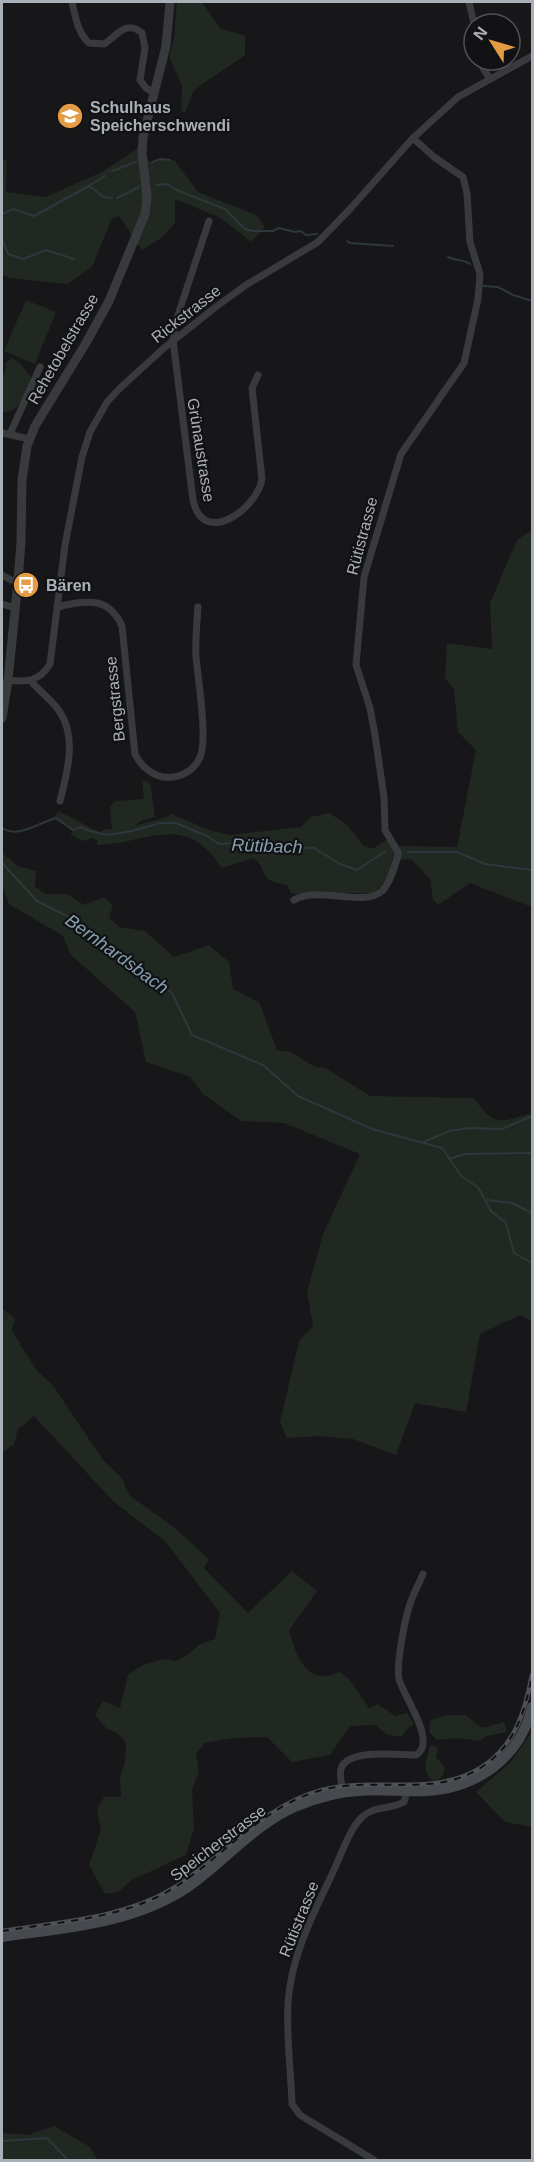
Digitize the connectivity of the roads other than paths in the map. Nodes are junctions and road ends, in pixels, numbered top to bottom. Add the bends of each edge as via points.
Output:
1 (72, 2) edge
2 (170, 2) edge
3 (532, 56) edge
4 (486, 72) edge
5 (490, 79) junction
6 (154, 93) junction
7 (413, 138) junction
8 (209, 221) dead end
9 (173, 340) junction
10 (40, 367) dead end
11 (258, 375) dead end
12 (6, 434) edge
13 (30, 439) junction
14 (2, 575) edge
15 (18, 581) junction
16 (2, 604) edge
17 (57, 607) junction
18 (198, 607) dead end
19 (15, 608) junction
20 (8, 680) junction
21 (31, 681) junction
22 (3, 695) edge
23 (2, 718) edge
24 (60, 801) dead end
25 (294, 900) dead end
26 (423, 1574) dead end
27 (532, 1707) edge
28 (407, 1791) junction
29 (343, 1792) junction
30 (2, 1937) edge
31 (374, 2160) edge

1 - 6 street via 79,27 89,43 104,45 128,27 142,33 145,48 140,80
2 - 6 street, Rehetobelstrasse via 166,46
3 - 5 street, Rickstrasse
4 - 5 street
5 - 7 street, Rickstrasse via 458,97
6 - 13 street, Rehetobelstrasse via 143,137 147,197 141,226 100,318
7 - 9 street, Rickstrasse via 318,242 246,285
7 - 25 street, Rütistrasse via 463,177 470,242 480,274 464,363 401,454 364,577 356,664 375,735 385,830 398,856 381,892 363,897 306,895
8 - 9 street, Grünaustrasse
9 - 11 street, Grünaustrasse via 195,511 210,522 230,519 260,489 252,388
9 - 17 street, Rickstrasse via 119,389 90,432 74,500
10 - 12 street
12 - 13 street
13 - 15 street, Rehetobelstrasse via 22,480
14 - 15 street
15 - 19 street, Rehetobelstrasse
16 - 19 street
17 - 18 street, Bergstrasse via 89,601 117,616 122,626 135,754 149,771 166,777 184,775 202,750 196,654
17 - 21 street, Rickstrasse via 50,664
19 - 20 street, Rehetobelstrasse
20 - 21 street
20 - 22 street, Rehetobelstrasse
21 - 24 street via 61,713 68,730 68,772
22 - 23 street, Rehetobelstrasse
26 - 29 street via 410,1605 398,1673 418,1722 422,1750 416,1755 351,1758 340,1770
27 - 28 main road, Speicherstrasse via 522,1734 494,1768 462,1785
28 - 29 main road, Speicherstrasse
28 - 31 street, Rütistrasse via 404,1802 398,1806 370,1811 354,1826 302,1938 288,2004 292,2104 300,2115
29 - 30 main road, Speicherstrasse via 282,1814 200,1879 159,1904 100,1923

